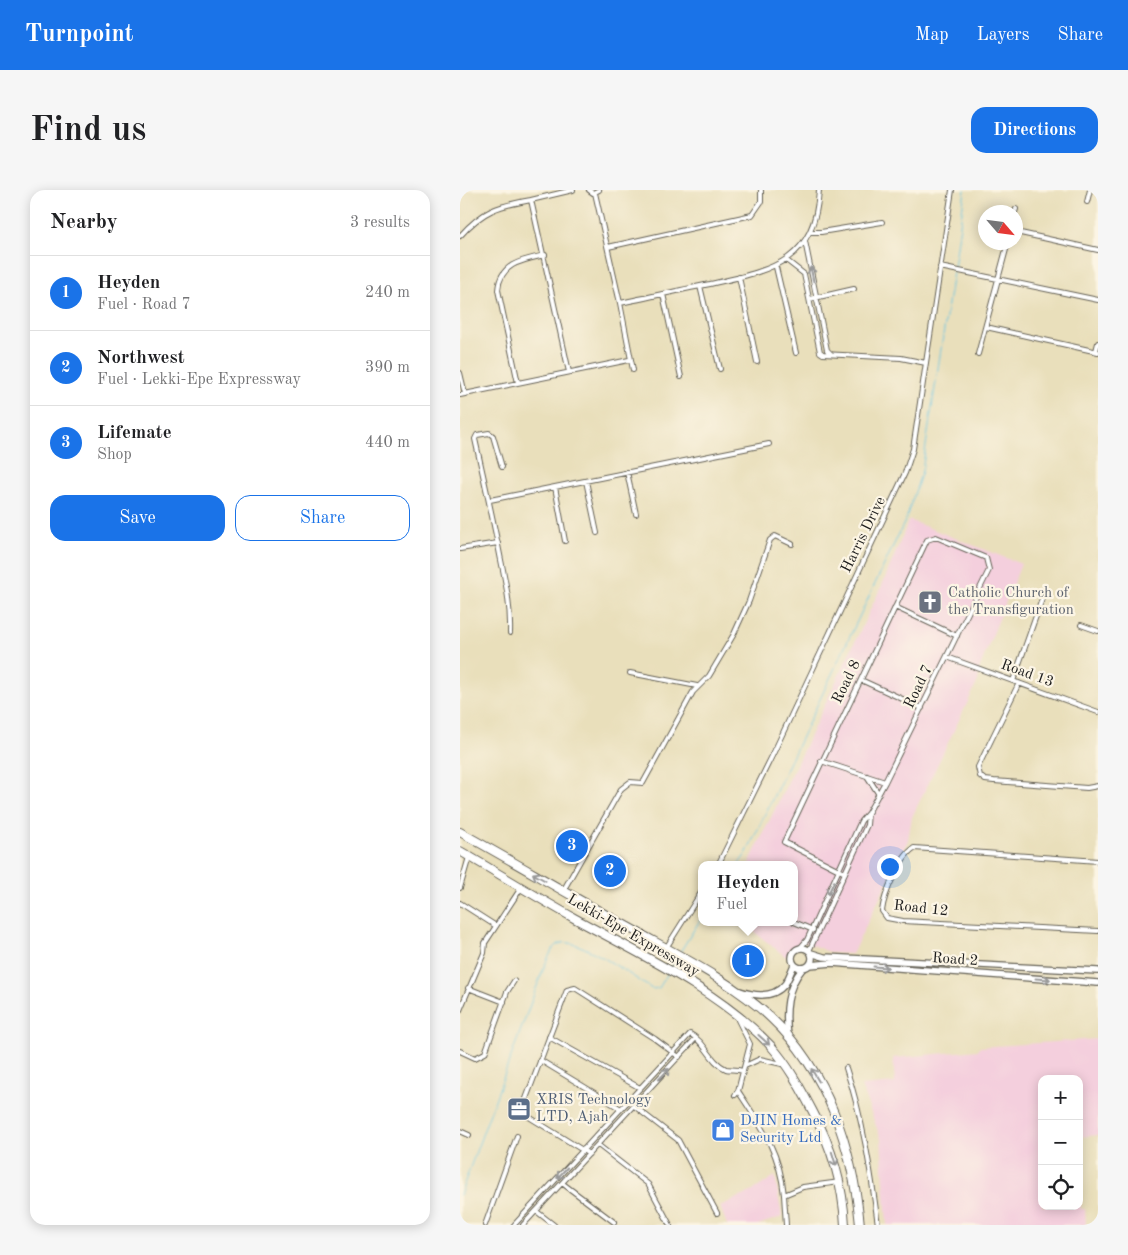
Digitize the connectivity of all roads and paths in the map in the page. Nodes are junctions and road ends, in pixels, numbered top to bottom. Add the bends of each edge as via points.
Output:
1 (573, 190) edge
2 (588, 190) edge
3 (761, 190) edge
4 (819, 190) edge
5 (952, 190) edge
6 (1090, 190) edge
7 (597, 191) edge
8 (531, 200) junction
9 (1087, 202) dead end
10 (882, 222) dead end
11 (811, 232) junction
12 (1023, 234) edge
13 (460, 236) edge
14 (805, 241) junction
15 (608, 247) junction
16 (1006, 250) edge
17 (1098, 250) edge
18 (545, 255) junction
19 (786, 260) junction
20 (776, 266) junction
21 (940, 267) junction
22 (739, 277) junction
23 (999, 279) junction
24 (700, 286) junction
25 (854, 289) dead end
26 (663, 294) junction
27 (817, 298) junction
28 (810, 299) junction
29 (1098, 300) edge
30 (620, 302) junction
31 (986, 327) junction
32 (824, 332) junction
33 (817, 334) junction
34 (1098, 343) edge
35 (1097, 351) edge
36 (796, 353) dead end
37 (831, 354) junction
38 (978, 354) dead end
39 (630, 360) junction
40 (757, 362) dead end
41 (926, 363) junction
42 (720, 369) dead end
43 (633, 370) dead end
44 (569, 372) junction
45 (460, 373) edge
46 (681, 377) dead end
47 (518, 383) junction
48 (462, 395) edge
49 (769, 444) dead end
50 (502, 467) dead end
51 (627, 472) junction
52 (586, 481) junction
53 (555, 487) junction
54 (490, 500) junction
55 (636, 514) dead end
56 (597, 534) dead end
57 (565, 541) dead end
58 (498, 542) junction
59 (792, 544) dead end
60 (460, 549) edge
61 (990, 570) joint
62 (1042, 599) dead end
63 (895, 607) junction
64 (1081, 625) dead end
65 (1098, 631) edge
66 (510, 633) dead end
67 (957, 636) junction
68 (948, 657) junction
69 (630, 673) dead end
70 (861, 680) junction
71 (1013, 681) junction
72 (1019, 683) junction
73 (697, 686) junction
74 (922, 708) junction
75 (1098, 712) edge
76 (821, 761) junction
77 (867, 776) junction
78 (885, 782) junction
79 (1098, 786) edge
80 (878, 793) junction
81 (868, 814) junction
82 (460, 832) edge
83 (460, 850) edge
84 (849, 850) junction
85 (854, 852) junction
86 (469, 856) junction
87 (720, 861) edge
88 (1098, 861) edge
89 (839, 870) junction
90 (845, 873) junction
91 (522, 886) junction
92 (460, 888) edge
93 (563, 891) junction
94 (698, 898) edge
95 (460, 903) edge
96 (798, 924) edge
97 (496, 926) junction
98 (812, 930) junction
99 (1098, 931) edge
100 (817, 932) junction
101 (800, 948) junction
102 (669, 950) junction
103 (810, 952) junction
104 (794, 965) junction
105 (810, 965) junction
106 (803, 968) junction
107 (1098, 971) edge
108 (514, 981) dead end
109 (1098, 983) edge
110 (728, 986) junction
111 (468, 988) junction
112 (504, 1002) junction
113 (728, 1008) junction
114 (460, 1010) edge
115 (788, 1036) junction
116 (549, 1037) junction
117 (696, 1038) junction
118 (460, 1050) edge
119 (673, 1053) junction
120 (679, 1057) junction
121 (540, 1060) junction
122 (745, 1066) junction
123 (846, 1068) dead end
124 (789, 1069) junction
125 (742, 1071) junction
126 (640, 1088) junction
127 (738, 1091) junction
128 (734, 1095) dead end
129 (634, 1106) junction
130 (621, 1109) junction
131 (460, 1131) edge
132 (470, 1135) dead end
133 (518, 1136) dead end
134 (598, 1145) junction
135 (583, 1150) junction
136 (589, 1154) junction
137 (840, 1182) junction
138 (562, 1183) junction
139 (784, 1195) junction
140 (536, 1211) junction
141 (717, 1213) dead end
142 (614, 1222) dead end
143 (485, 1225) edge
144 (514, 1225) edge
145 (523, 1225) edge
146 (554, 1225) edge
147 (670, 1225) edge
148 (786, 1225) edge
149 (844, 1225) edge
150 (860, 1225) edge
151 (878, 1225) edge

1 - 8 street
2 - 7 street
3 - 15 street via 761,202 752,215
4 - 11 street
5 - 21 street, Harris Drive
6 - 9 street
7 - 15 street
8 - 13 street via 498,206
8 - 18 street
10 - 11 street
11 - 14 street
12 - 17 street
14 - 19 street
27 -> 14 street
15 - 30 street
16 - 23 street
18 - 44 street
18 - 47 street via 514,262 498,283
19 - 20 street
19 - 28 street via 804,274
20 - 22 street
20 - 36 street
21 - 23 street
21 - 41 street, Harris Drive
22 - 24 street
22 - 40 street
23 - 29 street
23 - 31 street
24 - 26 street
24 - 42 street
25 - 27 street
26 - 30 street
26 - 46 street
27 - 28 street
27 - 32 street
28 - 33 street
30 - 39 street
31 - 35 street
31 - 38 street
32 - 33 street
32 - 37 street via 827,350
33 - 37 street via 820,352
34 - 35 street
37 - 41 street via 901,358
39 - 43 street
39 - 44 street
41 - 87 street, Harris Drive via 913,449 905,473
44 - 47 street
45 - 48 street
47 - 48 street
49 - 51 street
50 - 54 street via 493,436 489,433 477,435 475,439
51 - 52 street
51 - 55 street
52 - 53 street
52 - 56 street
53 - 54 street
53 - 57 street
54 - 58 street
58 - 60 street
58 - 66 street via 511,616
59 - 73 street via 775,536 770,540 741,619 709,676
61 - 63 street, Road 8 via 986,558 932,537 927,540
61 - 67 street, Road 7
62 - 71 street
63 - 67 street
63 - 70 street, Road 8
64 - 65 street
67 - 68 street, Road 7
68 - 71 street, Road 13
68 - 74 street, Road 7
69 - 73 street
70 - 74 street
70 - 76 street, Road 8
71 - 72 street, Road 13
72 - 75 street, Road 13
72 - 79 street via 978,767 980,776 994,781 1087,788
73 - 93 street via 647,778 643,783 630,782 621,790
74 - 78 street, Road 7
76 - 77 street
76 - 89 street, Road 8 via 784,842
77 - 78 street
77 - 80 street
78 - 80 street, Road 7
80 - 81 street, Road 7
81 - 84 street, Road 7 via 861,821
81 - 85 street, Road 7 via 867,825
93 -> 82 highway, Lekki-Epe Expressway
83 - 86 highway, Lekki-Epe Expressway
84 - 85 street
84 - 89 street, Road 7
85 - 90 street, Road 7
86 - 91 highway, Lekki-Epe Expressway
86 - 92 street
88 - 99 street, Road 12 via 914,848 906,853 882,911 888,918 903,921
89 - 90 street, Road 8
89 -> 98 street, Road 7
90 - 100 street, Road 7
91 - 97 street
91 - 113 highway, Lekki-Epe Expressway via 677,974
93 - 102 highway, Lekki-Epe Expressway
94 - 102 street
95 - 97 street
96 - 98 street
97 - 111 street via 485,943 484,953
98 - 100 street
98 - 101 street, Road 7
100 - 103 street, Road 7
101 - 103 street
101 - 104 street via 792,955
102 - 110 highway, Lekki-Epe Expressway
103 - 105 street
103 - 107 street, Road 2 via 824,957
104 - 106 street
104 - 110 street via 785,983 765,995 748,994
105 - 106 street
105 -> 109 street, Road 2 via 832,963
106 - 115 street via 790,993 786,1012
108 - 112 street
110 - 115 highway, Lekki-Epe Expressway via 770,1017
111 - 112 street
111 - 114 street
112 - 118 street via 485,1053 475,1058
113 - 122 street via 740,1022 750,1044
113 -> 124 highway, Lekki-Epe Expressway via 770,1046
150 -> 115 highway, Lekki-Epe Expressway via 855,1183 841,1129 815,1075
116 - 119 street via 567,990 572,987
116 - 121 street
116 - 126 street
117 - 119 street via 690,1034
117 - 120 street
117 - 125 street via 723,1067
119 - 120 street
119 - 126 street
129 -> 120 street
121 - 130 street
121 - 135 street via 521,1112
122 - 124 street via 760,1059 780,1062
122 - 125 street
123 - 151 street via 869,1160
124 -> 137 highway, Lekki-Epe Expressway via 827,1138
125 - 127 street
126 - 130 street
127 - 128 street
127 - 139 street via 771,1142
129 - 134 street
129 - 141 street via 678,1140
130 - 135 street
131 - 132 street
133 - 143 street
134 - 136 street
134 - 147 street via 648,1184
135 - 136 street
135 -> 144 street
136 - 138 street
137 - 139 street via 803,1187
137 - 149 highway, Lekki-Epe Expressway
138 - 140 street
138 - 142 street
139 - 148 street
140 - 145 street
140 - 146 street

